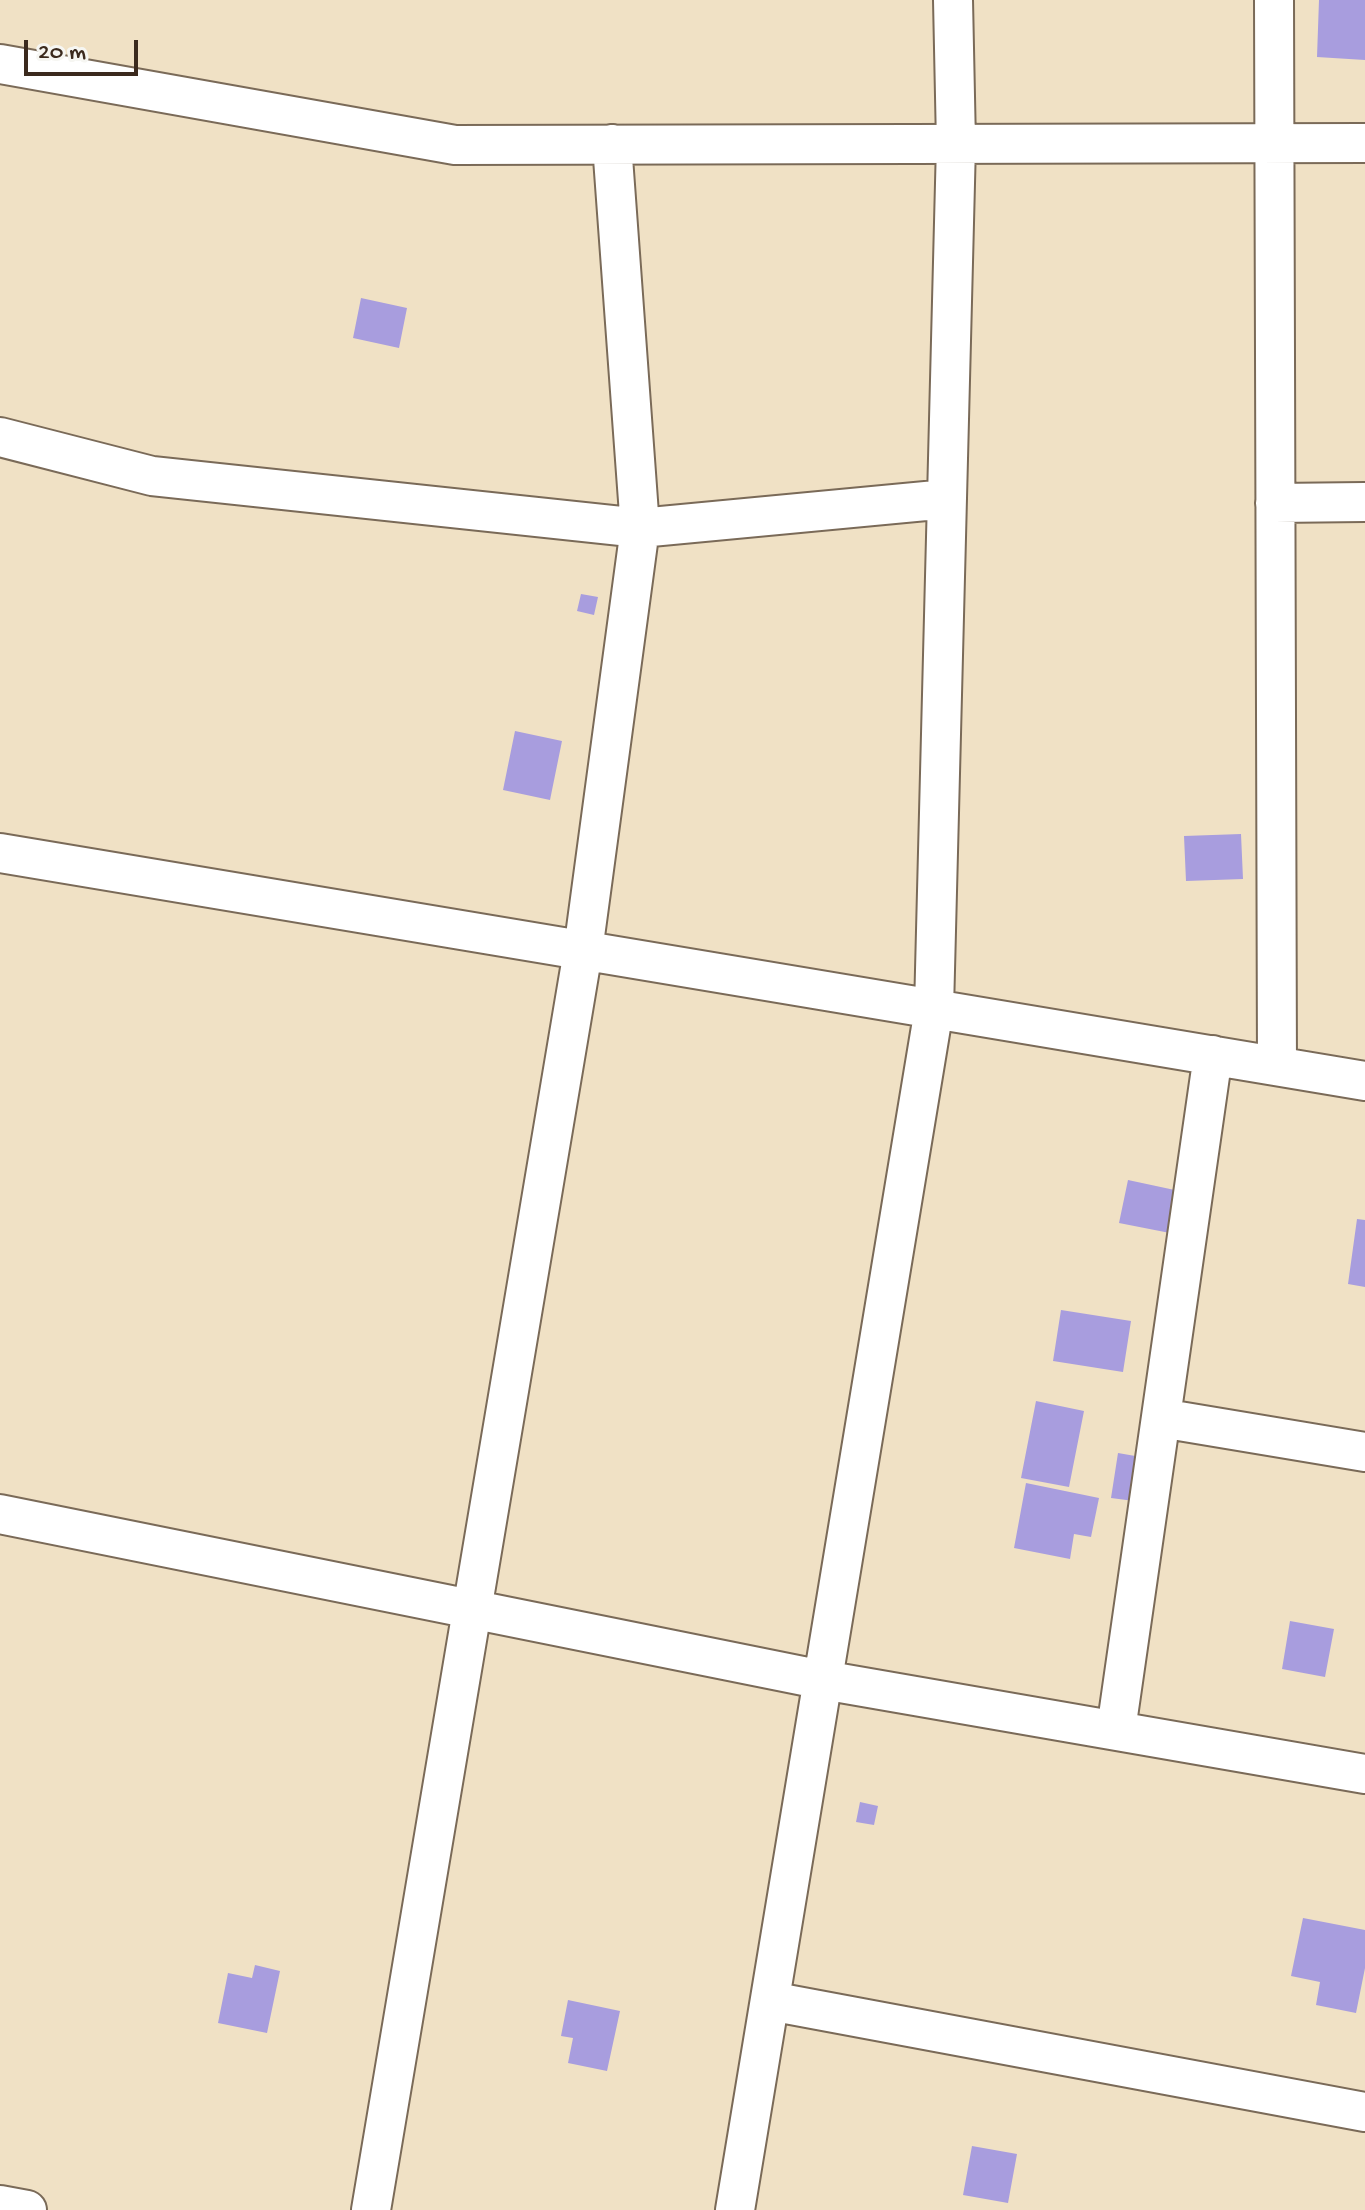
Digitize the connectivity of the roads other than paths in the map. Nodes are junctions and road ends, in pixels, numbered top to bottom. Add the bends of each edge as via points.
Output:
1 (953, 0) edge
2 (1274, 0) edge
3 (0, 64) edge
4 (1275, 143) junction
5 (1365, 143) edge
6 (612, 144) junction
7 (956, 144) junction
8 (0, 437) edge
9 (947, 499) junction
10 (1365, 502) edge
11 (1275, 503) junction
12 (640, 528) junction
13 (0, 853) edge
14 (583, 951) junction
15 (934, 1009) junction
16 (1213, 1055) junction
17 (1277, 1066) junction
18 (1365, 1081) edge
19 (1161, 1418) junction
20 (1365, 1452) edge
21 (0, 1514) edge
22 (472, 1610) junction
23 (823, 1680) junction
24 (1116, 1730) junction
25 (1365, 1774) edge
26 (770, 2001) junction
27 (1365, 2112) edge
28 (0, 2205) edge
29 (27, 2210) edge
30 (371, 2210) edge
31 (735, 2210) edge

1 - 7 street
2 - 4 street
3 - 6 street via 455,145
4 - 5 street
4 - 7 street
4 - 11 street
6 - 7 street
6 - 12 street
7 - 9 street
8 - 12 street via 152,476
9 - 12 street
9 - 15 street
10 - 11 street
11 - 17 street
12 - 14 street
13 - 14 street
14 - 15 street
14 - 22 street
15 - 16 street
15 - 23 street
16 - 17 street
16 - 19 street
17 - 18 street
19 - 20 street
19 - 24 street
21 - 22 street
22 - 23 street
22 - 30 street
23 - 24 street
23 - 26 street
24 - 25 street
26 - 27 street
26 - 31 street
28 - 29 street

